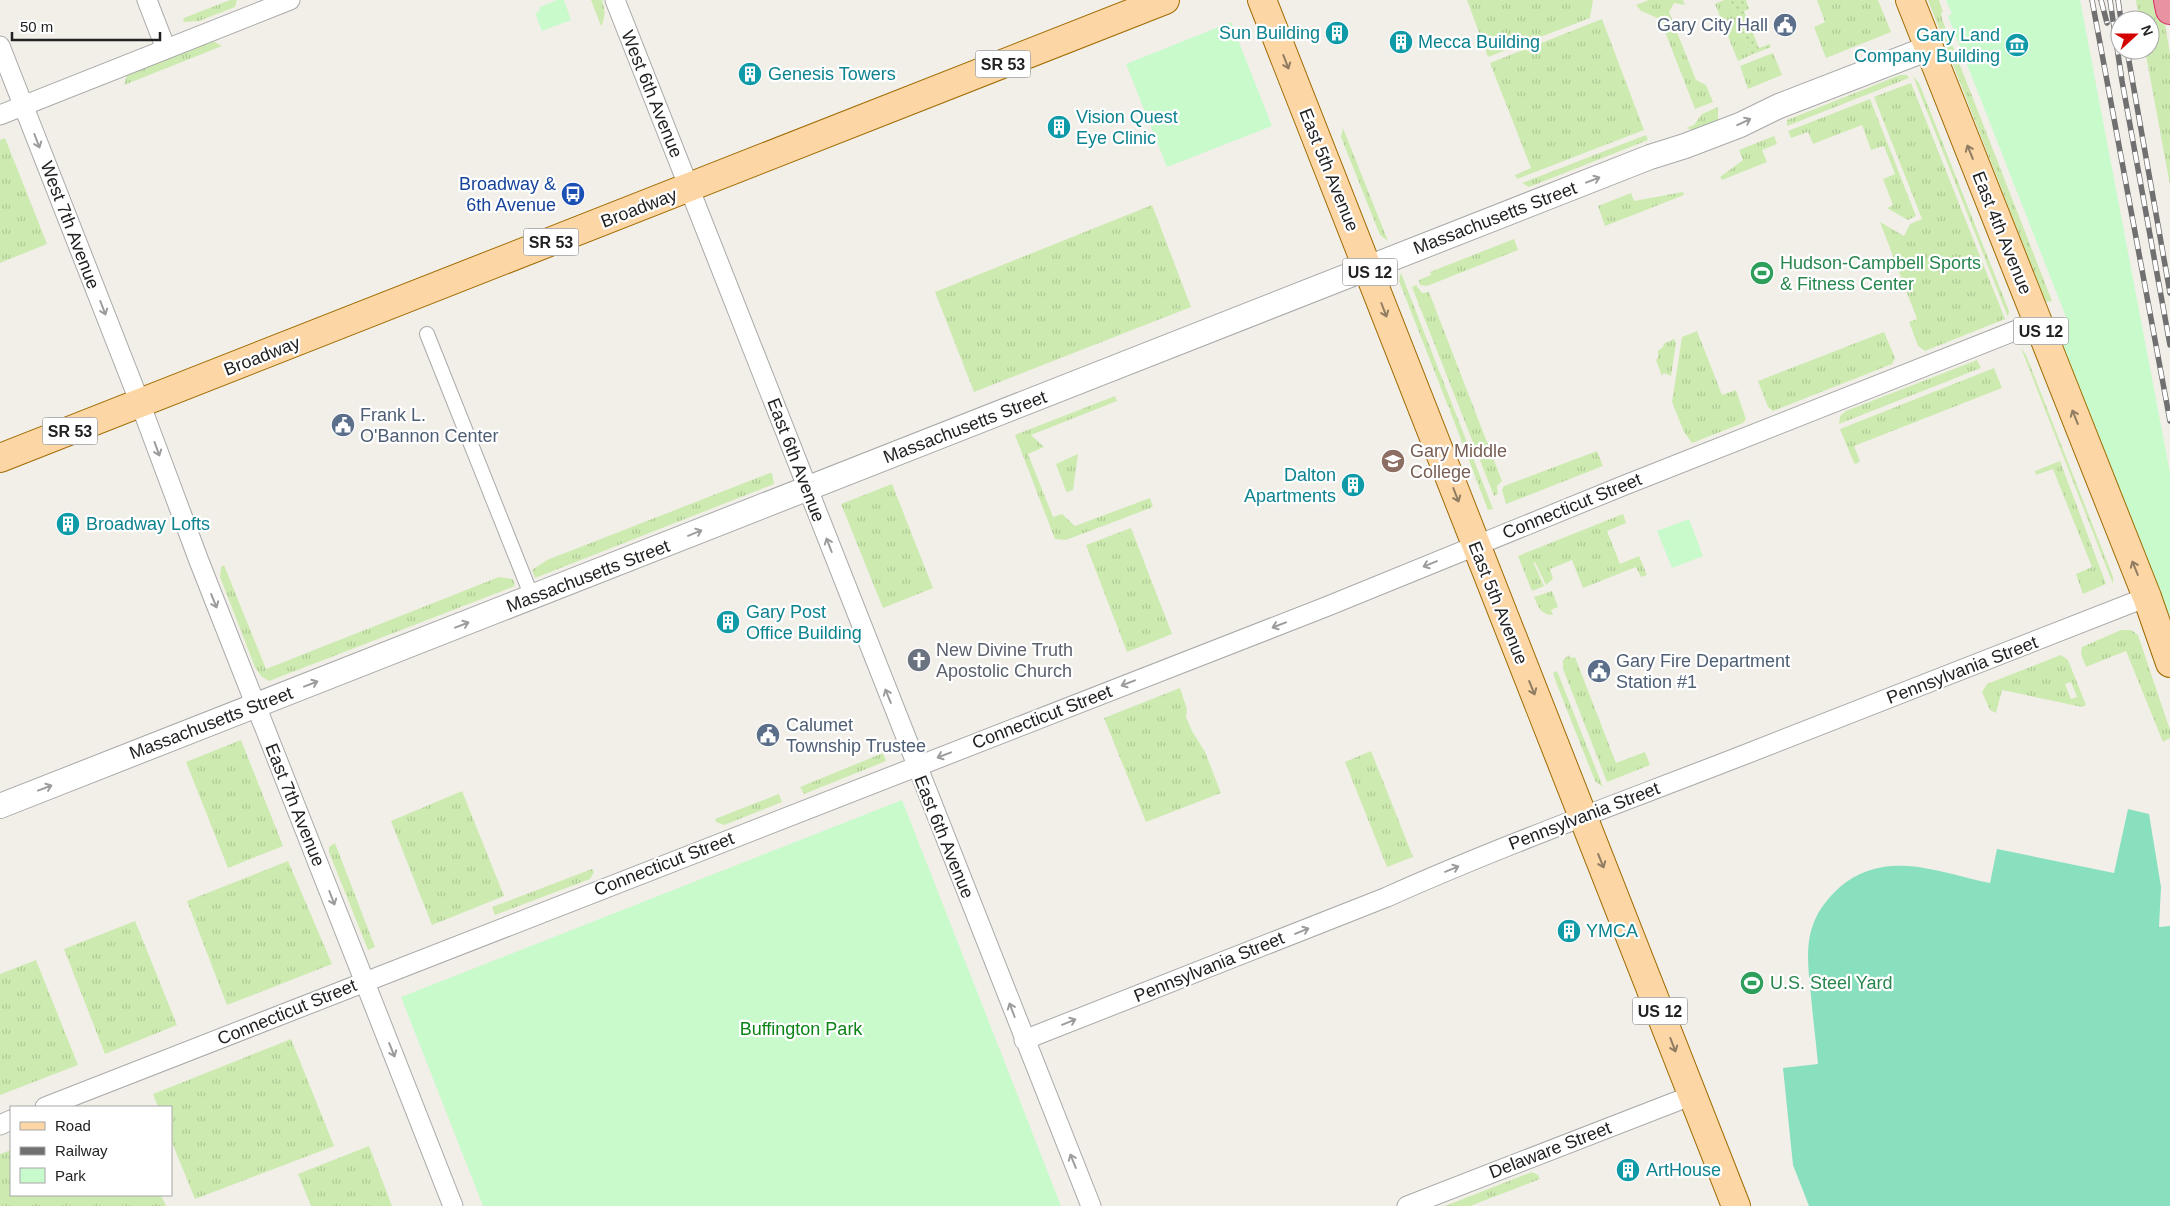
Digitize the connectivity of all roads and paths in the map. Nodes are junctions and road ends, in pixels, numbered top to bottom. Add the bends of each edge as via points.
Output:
1 (147, 0) edge
2 (290, 0) edge
3 (615, 0) edge
4 (1165, 0) edge
5 (1262, 0) edge
6 (1910, 0) edge
7 (2168, 0) edge
8 (2170, 10) edge
9 (0, 46) edge
10 (1929, 48) junction
11 (166, 49) junction
12 (23, 106) junction
13 (0, 115) edge
14 (690, 188) junction
15 (1368, 268) junction
16 (2037, 322) junction
17 (426, 334) dead end
18 (140, 403) junction
19 (0, 458) edge
20 (807, 489) junction
21 (1475, 545) junction
22 (2147, 597) junction
23 (532, 598) junction
24 (2170, 663) edge
25 (256, 706) junction
26 (916, 765) junction
27 (0, 806) edge
28 (1583, 816) junction
29 (364, 981) junction
30 (1024, 1040) junction
31 (1692, 1095) junction
32 (48, 1106) edge
33 (453, 1206) edge
34 (1091, 1206) edge
35 (1407, 1206) edge
36 (1736, 1206) edge

1 - 11 street
2 - 11 street
3 - 14 street, West 6th Avenue
4 - 14 main road, Broadway / SR 53
5 -> 15 main road, East 5th Avenue / US 12
6 - 10 main road, East 4th Avenue / US 12
7 - 8 highway
9 - 12 street, West 7th Avenue
15 -> 10 street, Massachusetts Street
16 -> 10 main road, East 4th Avenue / US 12
11 - 12 street
12 - 13 street
12 -> 18 street, West 7th Avenue
14 - 18 main road, Broadway / SR 53
14 - 20 street, East 6th Avenue
15 - 20 street, Massachusetts Street
15 -> 21 main road, East 5th Avenue / US 12
16 - 21 street, Connecticut Street
22 -> 16 main road, East 4th Avenue / US 12
17 - 23 street
18 - 19 main road, Broadway / SR 53
18 -> 25 street, East 7th Avenue
23 -> 20 street, Massachusetts Street
26 -> 20 street, East 6th Avenue
21 -> 26 street, Connecticut Street
21 -> 28 main road, East 5th Avenue / US 12
22 - 24 main road, East 4th Avenue / US 12
22 - 28 street, Pennsylvania Street
25 -> 23 street, Massachusetts Street
27 -> 25 street, Massachusetts Street
25 -> 29 street, East 7th Avenue
26 - 29 street, Connecticut Street
30 -> 26 street, East 6th Avenue
30 -> 28 street, Pennsylvania Street
28 -> 31 main road, East 5th Avenue / US 12
29 - 32 street, Connecticut Street
29 -> 33 street, East 7th Avenue
34 -> 30 street, East 6th Avenue
31 - 35 street, Delaware Street
31 - 36 main road, East 5th Avenue / US 12

